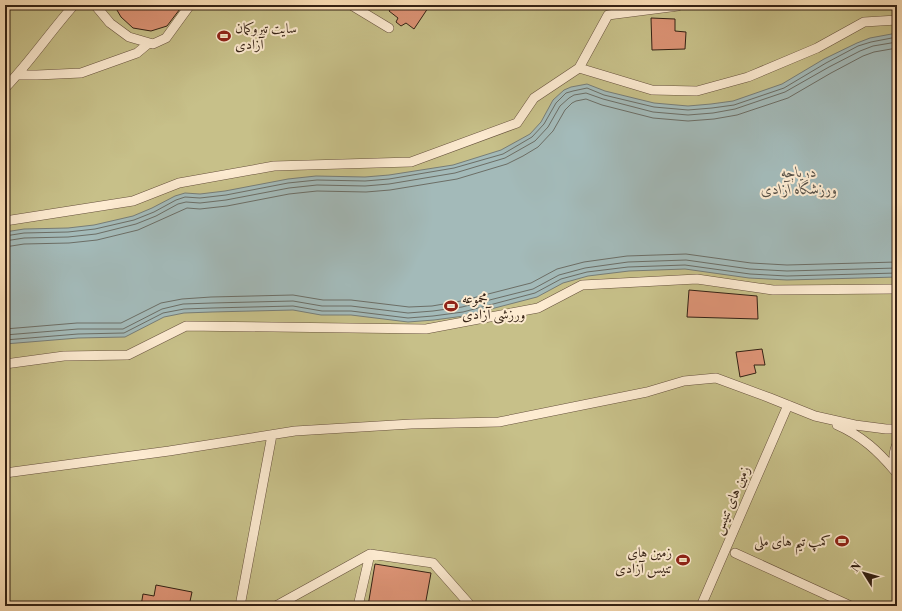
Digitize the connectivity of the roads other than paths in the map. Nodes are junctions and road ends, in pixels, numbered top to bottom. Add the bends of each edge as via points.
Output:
1 (74, 5) edge
2 (95, 5) edge
3 (190, 5) edge
4 (351, 5) edge
5 (678, 6) edge
6 (897, 20) edge
7 (389, 28) dead end
8 (149, 43) junction
9 (579, 68) junction
10 (18, 74) junction
11 (5, 88) edge
12 (5, 221) edge
13 (897, 289) edge
14 (5, 364) edge
15 (788, 405) junction
16 (815, 416) junction
17 (896, 429) edge
18 (272, 435) junction
19 (897, 444) edge
20 (5, 473) edge
21 (896, 473) edge
22 (370, 554) junction
23 (735, 554) dead end
24 (240, 606) edge
25 (276, 606) edge
26 (358, 606) edge
27 (471, 606) edge
28 (701, 606) edge
29 (851, 606) edge

1 - 10 lane
2 - 8 lane via 110,23 129,37
3 - 8 lane via 166,38 154,44
4 - 7 lane
5 - 9 lane via 608,14
6 - 9 lane via 864,22 817,48 748,77 697,91 652,90
8 - 10 lane via 137,53 81,73 37,76
9 - 12 lane via 534,98 517,123 411,162 274,166 179,183 133,201
10 - 11 lane
13 - 14 lane via 773,290 697,279 582,285 538,308 426,329 186,326 128,354 64,356
15 - 16 lane
15 - 18 lane via 716,378 684,381 647,392 499,422 411,424
15 - 28 lane, زمین های تنیس
16 - 17 lane via 855,425
16 - 21 lane via 847,430 868,443
18 - 20 lane
18 - 24 lane
19 - 21 lane via 893,461
22 - 25 lane
22 - 26 lane
22 - 27 lane via 433,563
23 - 29 lane

